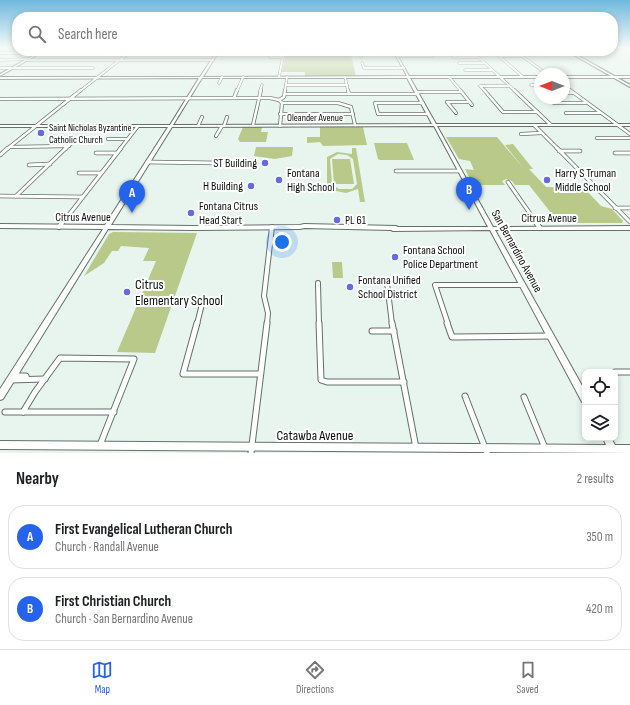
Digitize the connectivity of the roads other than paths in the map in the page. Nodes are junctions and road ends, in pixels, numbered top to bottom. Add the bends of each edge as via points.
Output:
1 (12, 68) edge
2 (108, 68) edge
3 (208, 68) edge
4 (281, 68) edge
5 (404, 68) edge
6 (513, 68) edge
7 (599, 68) edge
8 (465, 70) dead end
9 (492, 70) joint
10 (0, 76) edge
11 (613, 76) junction
12 (97, 77) junction
13 (202, 77) junction
14 (222, 77) junction
15 (243, 77) junction
16 (279, 77) junction
17 (287, 77) junction
18 (345, 77) junction
19 (408, 77) junction
20 (449, 77) junction
21 (500, 77) junction
22 (524, 77) junction
23 (534, 77) edge
24 (570, 77) edge
25 (630, 77) edge
26 (219, 83) dead end
27 (262, 85) dead end
28 (286, 85) junction
29 (347, 85) junction
30 (509, 86) junction
31 (630, 86) edge
32 (369, 88) dead end
33 (570, 90) edge
34 (460, 92) junction
35 (417, 93) junction
36 (570, 93) edge
37 (574, 93) junction
38 (285, 94) junction
39 (349, 94) junction
40 (371, 94) junction
41 (188, 98) junction
42 (234, 98) junction
43 (258, 98) junction
44 (0, 99) edge
45 (70, 99) junction
46 (279, 100) junction
47 (469, 102) junction
48 (282, 103) junction
49 (423, 103) junction
50 (570, 103) edge
51 (587, 103) junction
52 (472, 105) dead end
53 (537, 112) junction
54 (456, 113) dead end
55 (566, 113) dead end
56 (601, 113) junction
57 (280, 114) junction
58 (353, 114) junction
59 (428, 114) junction
60 (202, 117) dead end
61 (227, 117) dead end
62 (355, 125) junction
63 (435, 125) junction
64 (534, 125) junction
65 (551, 125) junction
66 (618, 125) junction
67 (630, 125) edge
68 (0, 126) edge
69 (36, 126) junction
70 (138, 126) junction
71 (171, 126) junction
72 (198, 126) junction
73 (223, 126) junction
74 (253, 126) junction
75 (280, 126) junction
76 (541, 133) junction
77 (521, 134) dead end
78 (630, 134) edge
79 (216, 136) dead end
80 (597, 138) dead end
81 (630, 138) edge
82 (108, 139) dead end
83 (128, 139) junction
84 (75, 140) dead end
85 (70, 146) junction
86 (10, 147) junction
87 (559, 151) junction
88 (580, 151) dead end
89 (96, 153) dead end
90 (116, 153) junction
91 (615, 153) dead end
92 (630, 153) edge
93 (0, 155) edge
94 (147, 162) junction
95 (219, 163) dead end
96 (50, 164) junction
97 (29, 165) dead end
98 (396, 171) dead end
99 (460, 171) junction
100 (79, 173) dead end
101 (101, 173) junction
102 (508, 182) dead end
103 (0, 196) edge
104 (16, 196) junction
105 (82, 197) junction
106 (615, 208) junction
107 (630, 208) edge
108 (630, 222) edge
109 (0, 226) edge
110 (59, 227) junction
111 (107, 227) junction
112 (272, 227) junction
113 (491, 228) junction
114 (540, 228) junction
115 (630, 228) edge
116 (318, 283) dead end
117 (388, 283) dead end
118 (522, 285) junction
119 (202, 304) dead end
120 (372, 331) dead end
121 (394, 331) junction
122 (551, 336) junction
123 (618, 372) edge
124 (630, 372) edge
125 (260, 374) junction
126 (11, 378) junction
127 (45, 379) junction
128 (404, 382) junction
129 (582, 393) edge
130 (0, 396) edge
131 (465, 396) dead end
132 (524, 397) dead end
133 (5, 412) dead end
134 (24, 412) junction
135 (114, 412) junction
136 (609, 441) edge
137 (0, 445) edge
138 (100, 446) junction
139 (416, 449) junction
140 (546, 449) junction
141 (630, 449) edge
142 (251, 450) edge
143 (318, 451) edge
144 (486, 451) edge
145 (614, 451) edge

1 - 10 street
2 - 12 street
3 - 13 street
4 - 16 street
5 - 19 street, San Bernardino Avenue
6 - 22 street
7 - 11 main road
8 - 9 street
9 - 21 street
10 - 12 street
11 - 24 street
11 - 25 street
11 - 31 main road
12 - 13 street
12 - 45 street
13 - 14 street
13 - 41 street
14 - 15 street
14 - 26 street
15 - 16 street
15 - 42 street
16 - 17 street
17 - 18 street
17 - 28 street
18 - 19 street
18 - 29 street
19 - 20 street
19 - 35 street, San Bernardino Avenue
20 - 21 street
20 - 34 street
21 - 22 street
21 - 30 street
22 - 23 street
27 - 43 street
28 - 29 street
28 - 38 street
29 - 39 street
30 - 53 street
30 - 53 street via 480,86 503,112
32 - 40 street
33 - 37 street
34 - 35 street
34 - 47 street
35 - 40 street
35 - 49 street, San Bernardino Avenue
36 - 37 street
37 - 51 street
38 - 39 street
38 - 46 street via 284,98
39 - 40 street
41 - 42 street
41 - 45 street
41 - 71 street
42 - 43 street
43 - 46 street
43 - 74 street
44 - 45 street
45 - 69 street
46 - 48 street
47 - 52 street
47 - 54 street via 447,102
48 - 57 street
48 - 58 street via 338,103 351,107
49 - 59 street, San Bernardino Avenue
49 - 59 street via 375,103 378,114
50 - 51 street
51 - 56 street
53 - 65 street
55 - 56 street
56 - 66 street
57 - 58 street
57 - 75 street
58 - 62 street
59 - 63 street, San Bernardino Avenue
60 - 72 street
61 - 73 street
62 - 63 street, Oleander Avenue
62 - 75 street, Oleander Avenue
63 - 64 street, Oleander Avenue
63 - 99 street, San Bernardino Avenue
64 - 65 street, Oleander Avenue
64 - 76 street
65 - 66 street, Oleander Avenue
66 - 67 street, Oleander Avenue
66 - 78 street
68 - 69 street, Oleander Avenue
69 - 70 street, Oleander Avenue
69 - 86 street
70 - 71 street, Oleander Avenue
70 - 83 street
71 - 72 street, Oleander Avenue
71 - 94 street
72 - 73 street, Oleander Avenue
73 - 74 street, Oleander Avenue
73 - 79 street
74 - 75 street, Oleander Avenue
76 - 77 street
76 - 87 street
80 - 81 street
82 - 83 street
83 - 90 street
84 - 85 street
85 - 86 street
85 - 96 street
86 - 93 street
87 - 88 street
87 - 106 street
89 - 90 street
90 - 101 street
91 - 92 street
94 - 95 street
94 - 111 street
96 - 97 street
96 - 104 street
98 - 99 street
99 - 113 street, San Bernardino Avenue
100 - 101 street
101 - 105 street
102 - 114 street
103 - 104 street
104 - 105 street
105 - 110 street
106 - 107 street
106 - 108 street
109 - 110 street, Citrus Avenue
110 - 111 street, Citrus Avenue
111 - 112 street, Citrus Avenue
111 - 126 street
112 - 113 street, Citrus Avenue
112 - 125 street via 264,296 268,314
113 - 114 street, Citrus Avenue
113 - 118 street, San Bernardino Avenue
114 - 115 street, Citrus Avenue
116 - 128 street via 321,380
117 - 121 street
118 - 122 street, San Bernardino Avenue
118 - 122 street via 435,285 452,337
119 - 125 street via 183,374
120 - 121 street
121 - 128 street
122 - 129 street, San Bernardino Avenue
123 - 124 street
125 - 142 street
126 - 127 street
126 - 130 street
127 - 134 street
127 - 135 street via 60,358 134,359
128 - 139 street
131 - 144 street
132 - 140 street
133 - 134 street
134 - 135 street
135 - 138 street
136 - 145 street
137 - 138 street, Catawba Avenue
138 - 142 street, Catawba Avenue
139 - 143 street, Catawba Avenue
139 - 144 street, Catawba Avenue
140 - 144 street, Catawba Avenue
140 - 145 street, Catawba Avenue
141 - 145 street, Catawba Avenue
142 - 143 street, Catawba Avenue

